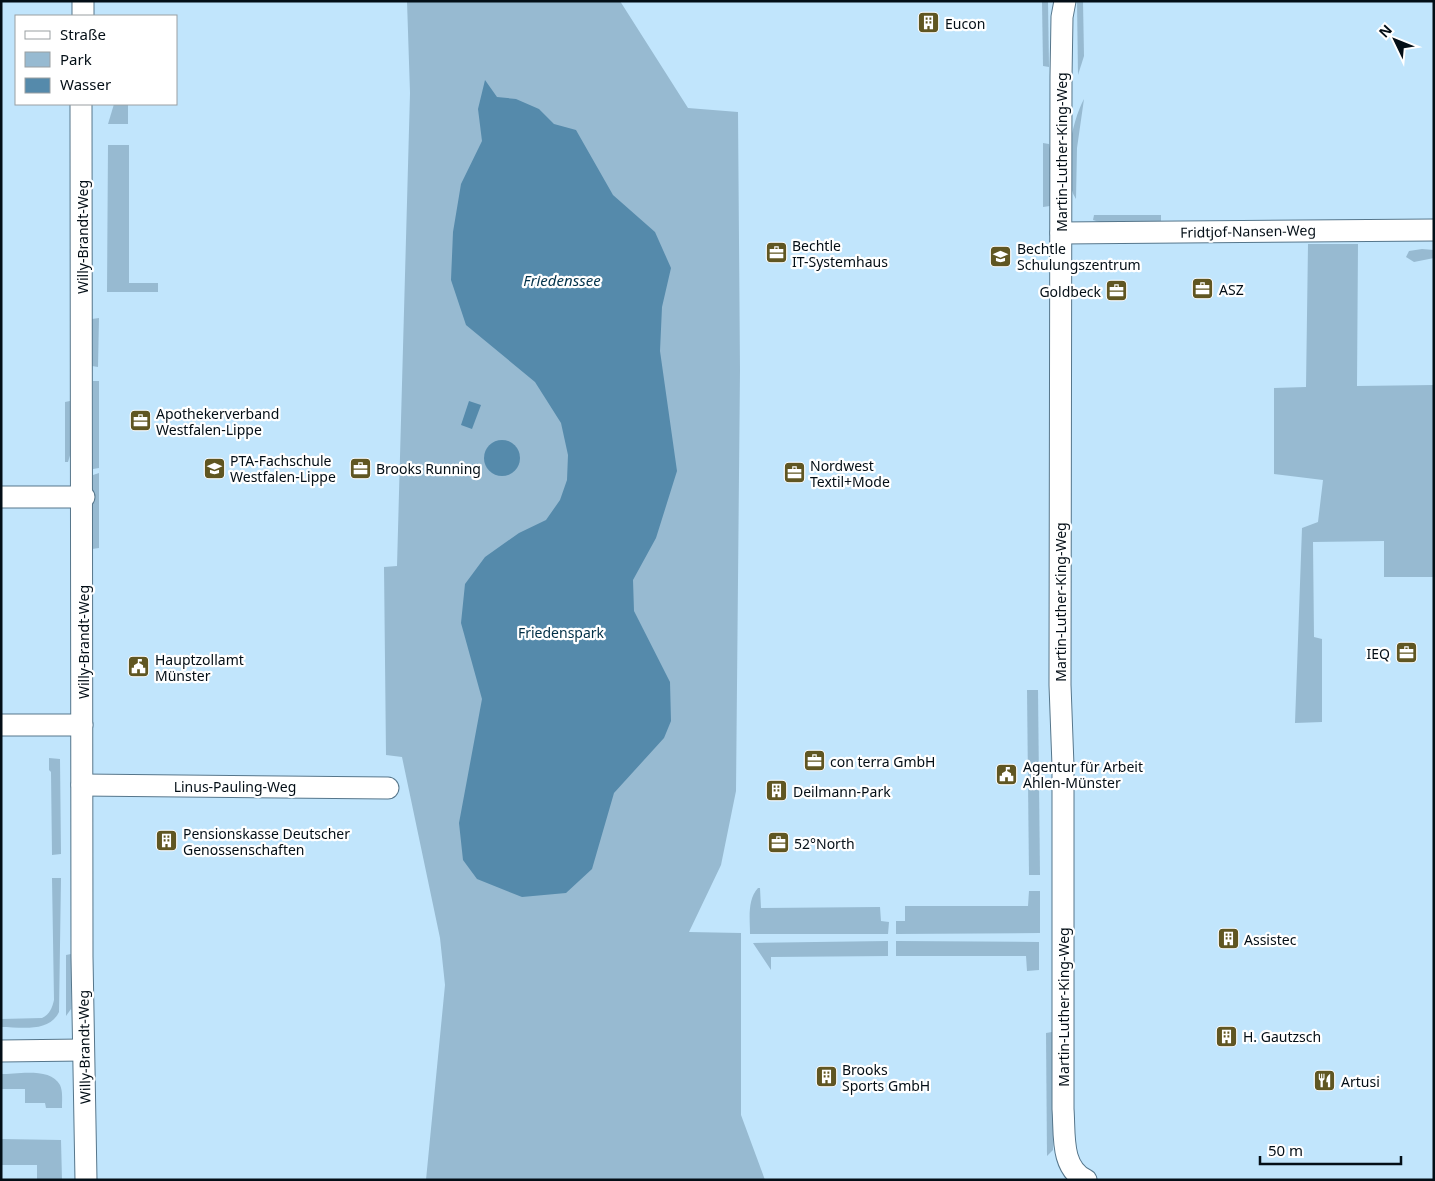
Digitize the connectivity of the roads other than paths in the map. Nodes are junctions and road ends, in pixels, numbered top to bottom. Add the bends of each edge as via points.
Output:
1 (83, 1) edge
2 (1062, 6) edge
3 (83, 15) edge
4 (81, 105) edge
5 (1434, 230) edge
6 (1061, 233) junction
7 (1, 497) edge
8 (84, 497) junction
9 (1, 725) edge
10 (82, 725) junction
11 (82, 785) junction
12 (388, 788) dead end
13 (83, 1050) junction
14 (1, 1051) edge
15 (86, 1180) edge
16 (1086, 1180) edge

1 - 3 street
2 - 6 street, Martin-Luther-King-Weg
4 - 8 street, Willy-Brandt-Weg
5 - 6 street, Fridtjof-Nansen-Weg
6 - 16 street, Martin-Luther-King-Weg via 1063,1109 1067,1157 1074,1171
7 - 8 street
8 - 10 street, Willy-Brandt-Weg
9 - 10 street
10 - 11 street, Willy-Brandt-Weg
11 - 12 street, Linus-Pauling-Weg
11 - 13 street, Willy-Brandt-Weg
13 - 14 street
13 - 15 street, Willy-Brandt-Weg

